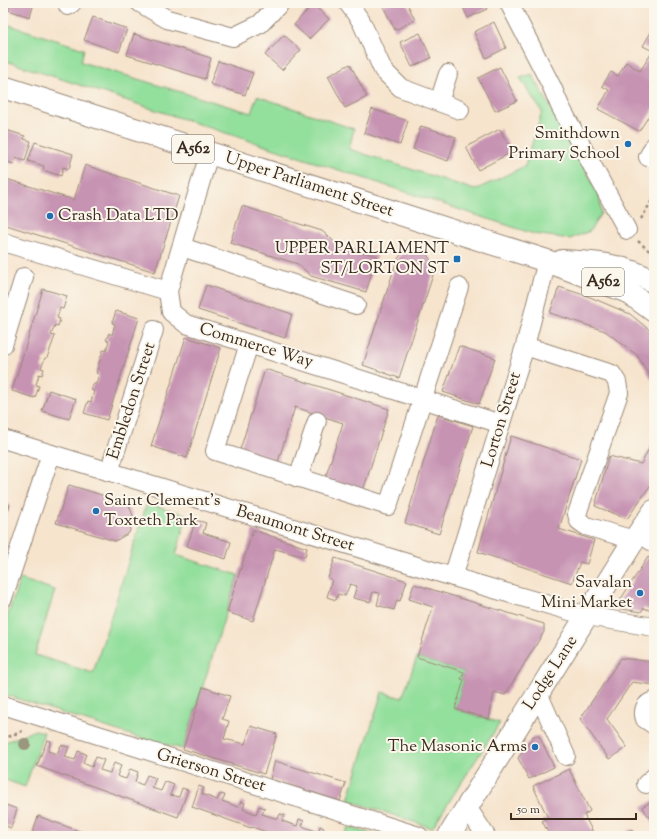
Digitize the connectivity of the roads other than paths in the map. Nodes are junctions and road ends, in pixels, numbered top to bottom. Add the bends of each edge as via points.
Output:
1 (140, 3) edge
2 (280, 3) edge
3 (348, 3) edge
4 (509, 3) edge
5 (448, 74) dead end
6 (3, 87) edge
7 (439, 102) junction
8 (460, 110) dead end
9 (210, 154) junction
10 (627, 230) dead end
11 (3, 242) edge
12 (182, 247) junction
13 (547, 261) junction
14 (24, 277) dead end
15 (654, 282) edge
16 (459, 286) dead end
17 (168, 291) junction
18 (356, 305) dead end
19 (654, 312) edge
20 (154, 330) dead end
21 (249, 344) junction
22 (3, 345) edge
23 (525, 346) junction
24 (422, 399) junction
25 (317, 421) dead end
26 (501, 424) junction
27 (3, 439) edge
28 (51, 454) junction
29 (109, 472) junction
30 (298, 478) junction
31 (654, 511) edge
32 (642, 538) edge
33 (453, 577) junction
34 (3, 598) edge
35 (588, 616) junction
36 (654, 627) edge
37 (538, 693) junction
38 (654, 701) edge
39 (3, 705) edge
40 (654, 725) edge
41 (566, 756) dead end
42 (467, 807) junction
43 (419, 836) edge
44 (449, 836) edge
45 (486, 836) edge

1 - 2 street via 167,19 233,37 260,24
3 - 7 street via 361,21 383,70 401,88
4 - 10 street via 560,106
5 - 7 street
6 - 9 main road, Upper Parliament Street / A562
7 - 8 street
9 - 12 street, Commerce Way
9 - 13 main road, Upper Parliament Street / A562
11 - 17 street
12 - 17 street, Commerce Way
12 - 18 street
13 - 15 main road, Upper Parliament Street / A562 via 599,262 620,267
13 - 19 main road, Upper Parliament Street / A562 via 628,292
13 - 23 street, Lorton Street
14 - 22 street
16 - 24 street
17 - 21 street, Commerce Way via 171,312 186,324
20 - 29 street, Embledon Street
21 - 24 street, Commerce Way
21 - 30 street via 215,451
23 - 26 street, Lorton Street
23 - 32 street via 612,374 617,382 619,393 578,514 579,522 586,526
24 - 26 street, Commerce Way
24 - 30 street via 388,506
25 - 30 street
26 - 33 street, Lorton Street
27 - 28 street, Beaumont Street
28 - 29 street, Beaumont Street
28 - 34 street
29 - 33 street, Beaumont Street
31 - 32 main road, Lodge Lane
32 - 35 main road, Lodge Lane
33 - 35 street, Beaumont Street
35 - 36 street, Beaumont Street
35 - 37 main road, Lodge Lane
37 - 41 street
37 - 42 main road, Lodge Lane
38 - 40 street via 647,704 644,711 645,719
39 - 43 street, Grierson Street
42 - 44 main road, Lodge Lane
42 - 45 street

